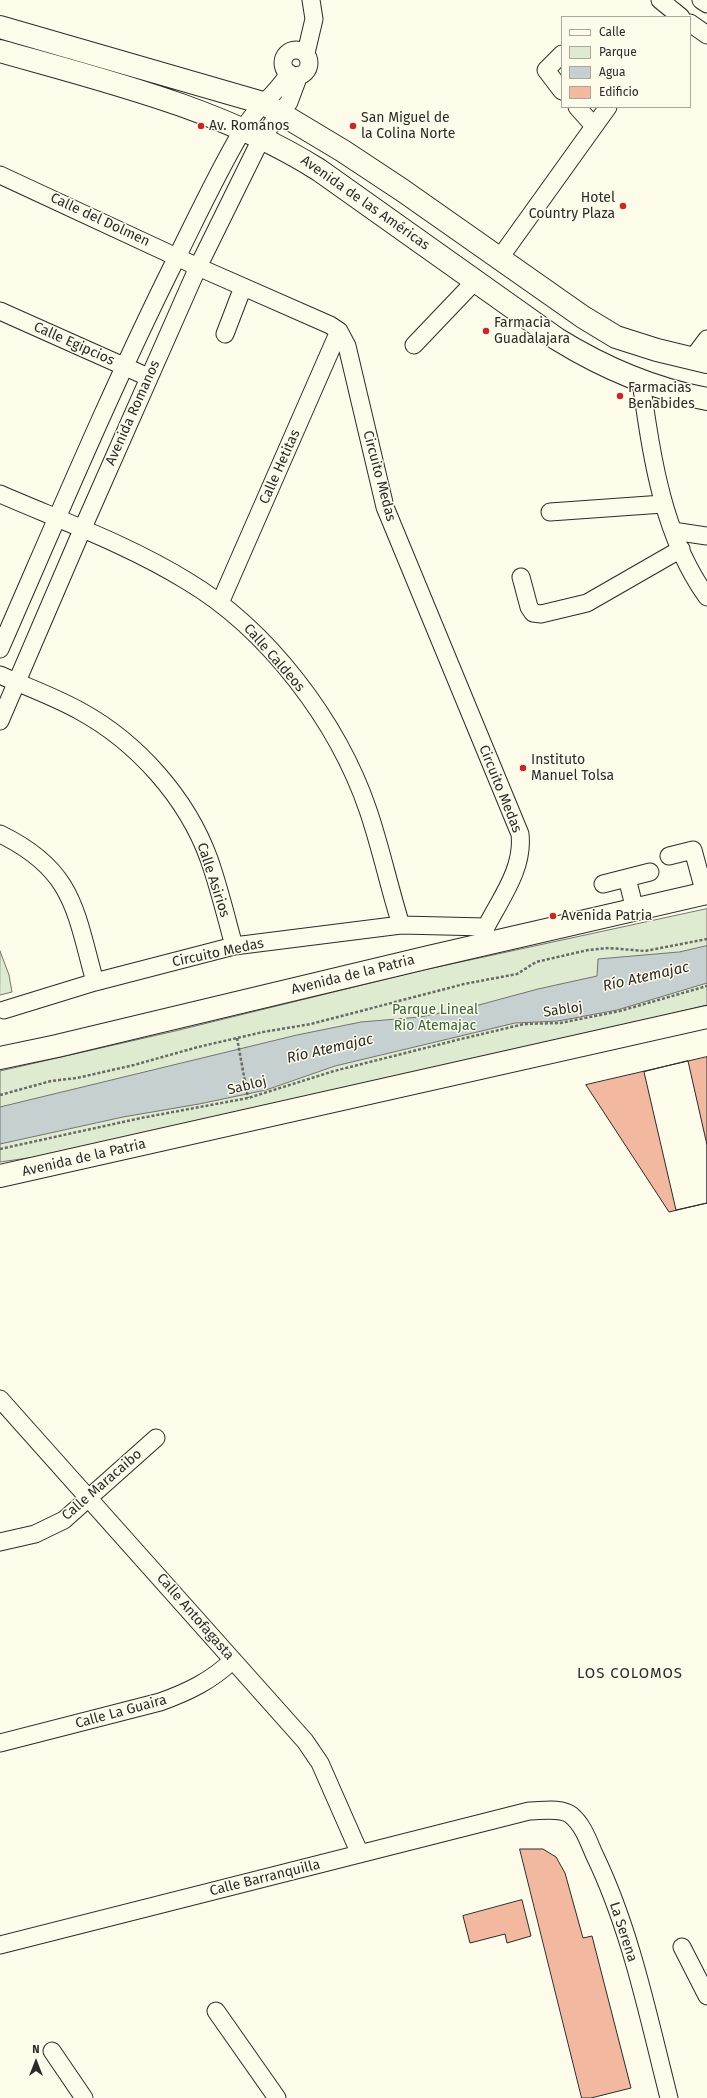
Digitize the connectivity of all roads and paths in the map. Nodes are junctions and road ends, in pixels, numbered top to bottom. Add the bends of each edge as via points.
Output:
1 (660, 0) edge
2 (701, 0) edge
3 (311, 3) edge
4 (707, 4) edge
5 (680, 16) edge
6 (691, 24) edge
7 (0, 27) edge
8 (707, 35) edge
9 (0, 51) edge
10 (561, 55) edge
11 (561, 90) edge
12 (272, 108) junction
13 (578, 108) edge
14 (607, 108) edge
15 (594, 126) junction
16 (253, 133) junction
17 (0, 175) edge
18 (177, 257) junction
19 (499, 259) junction
20 (198, 267) junction
21 (476, 280) junction
22 (243, 287) junction
23 (0, 311) edge
24 (339, 331) junction
25 (225, 334) dead end
26 (707, 339) edge
27 (414, 345) dead end
28 (700, 361) edge
29 (124, 366) junction
30 (148, 377) junction
31 (641, 382) junction
32 (707, 399) edge
33 (0, 494) edge
34 (663, 504) junction
35 (550, 512) dead end
36 (57, 519) junction
37 (82, 530) junction
38 (673, 531) junction
39 (707, 536) edge
40 (681, 549) junction
41 (521, 577) dead end
42 (707, 597) edge
43 (220, 604) junction
44 (0, 649) edge
45 (0, 675) edge
46 (16, 682) junction
47 (0, 720) edge
48 (0, 834) edge
49 (700, 848) edge
50 (669, 856) dead end
51 (650, 872) dead end
52 (628, 878) junction
53 (603, 884) dead end
54 (706, 894) edge
55 (635, 910) junction
56 (401, 925) junction
57 (493, 933) junction
58 (707, 939) edge
59 (234, 946) junction
60 (95, 982) junction
61 (707, 986) edge
62 (4, 1010) dead end
63 (707, 1017) edge
64 (237, 1038) junction
65 (0, 1058) edge
66 (0, 1095) edge
67 (248, 1098) junction
68 (0, 1149) edge
69 (0, 1176) edge
70 (0, 1399) edge
71 (156, 1438) dead end
72 (88, 1497) junction
73 (0, 1542) edge
74 (233, 1660) junction
75 (0, 1743) edge
76 (529, 1812) joint
77 (360, 1854) junction
78 (0, 1945) edge
79 (682, 1947) dead end
80 (707, 1996) edge
81 (216, 2011) dead end
82 (52, 2051) dead end
83 (84, 2098) edge
84 (277, 2098) edge
85 (669, 2098) edge

1 - 5 street
2 - 4 street
3 - 12 street, Avenida Romanos via 314,19 300,51 309,59 309,66 305,72 294,74 278,90
6 - 8 street
7 - 12 main road, Avenida de las Américas
9 - 16 main road, Avenida de las Américas via 155,96
10 - 11 street via 546,70
12 - 16 street, Avenida Romanos
12 - 19 main road, Avenida de las Américas via 402,190
13 - 15 street
14 - 15 street
15 - 19 street
16 - 18 street, Avenida Romanos via 210,187
16 - 20 street, Avenida Romanos
16 - 21 main road, Avenida de las Américas via 290,151 319,170
17 - 18 street, Calle del Dolmen
18 - 20 street, Calle del Dolmen
18 - 29 street, Avenida Romanos
19 - 28 main road, Avenida de las Américas via 616,337
20 - 22 street
20 - 30 street, Avenida Romanos
21 - 27 street
21 - 31 main road, Avenida de las Américas via 580,352
22 - 24 street
22 - 25 street
23 - 29 street, Calle Egipcios
24 - 43 street, Calle Hetitas
24 - 57 street, Circuito Medas via 347,346 385,507 520,834 522,848
26 - 28 street
29 - 30 street, Calle Egipcios
29 - 36 street, Avenida Romanos
30 - 37 street, Avenida Romanos
31 - 32 main road, Avenida de las Américas
31 - 34 street via 652,455
33 - 36 street, Calle Caldeos
34 - 35 street
34 - 38 street
36 - 37 street, Calle Caldeos
36 - 44 street, Avenida Romanos
37 - 43 street, Calle Caldeos via 170,571
37 - 46 street, Avenida Romanos
38 - 39 street
38 - 40 street
40 - 41 street via 587,603 541,614 533,613 529,607
40 - 42 street via 697,583
43 - 56 street, Calle Caldeos via 264,642 294,676 322,717 348,764 368,810
45 - 46 street, Calle Asirios
46 - 47 street, Avenida Romanos
46 - 59 street, Calle Asirios via 80,711 112,732 136,752 162,780 184,810 209,859
48 - 60 street via 39,857 65,887 76,913
49 - 50 street
49 - 54 street
51 - 52 street
52 - 53 street
52 - 55 street
54 - 55 main road, Avenida de la Patria
55 - 57 main road, Avenida de la Patria
56 - 57 street, Circuito Medas
56 - 59 street, Circuito Medas
57 - 65 main road, Avenida de la Patria via 57,1046
58 - 64 path via 645,951 609,948 588,950 536,962 517,974 464,984 311,1024
59 - 60 street, Circuito Medas
60 - 62 street, Circuito Medas
61 - 67 path, Sabloj via 620,1011 560,1023 524,1024 461,1039 334,1071
63 - 69 main road, Avenida de la Patria
64 - 66 path via 134,1066 51,1081
64 - 67 path
67 - 68 path, Sabloj
70 - 72 street, Calle Antofagasta
71 - 72 street, Calle Maracaibo
72 - 73 street, Calle Maracaibo via 64,1520 51,1527
72 - 74 street, Calle Antofagasta
74 - 75 street, Calle La Guaira via 207,1682 160,1702
74 - 77 street, Calle Antofagasta via 313,1752
76 - 77 street, Calle Barranquilla
76 - 85 street, La Serena via 556,1810 569,1814 580,1824 601,1868 624,1929
77 - 78 street, Calle Barranquilla
79 - 80 street
81 - 84 street
82 - 83 street

